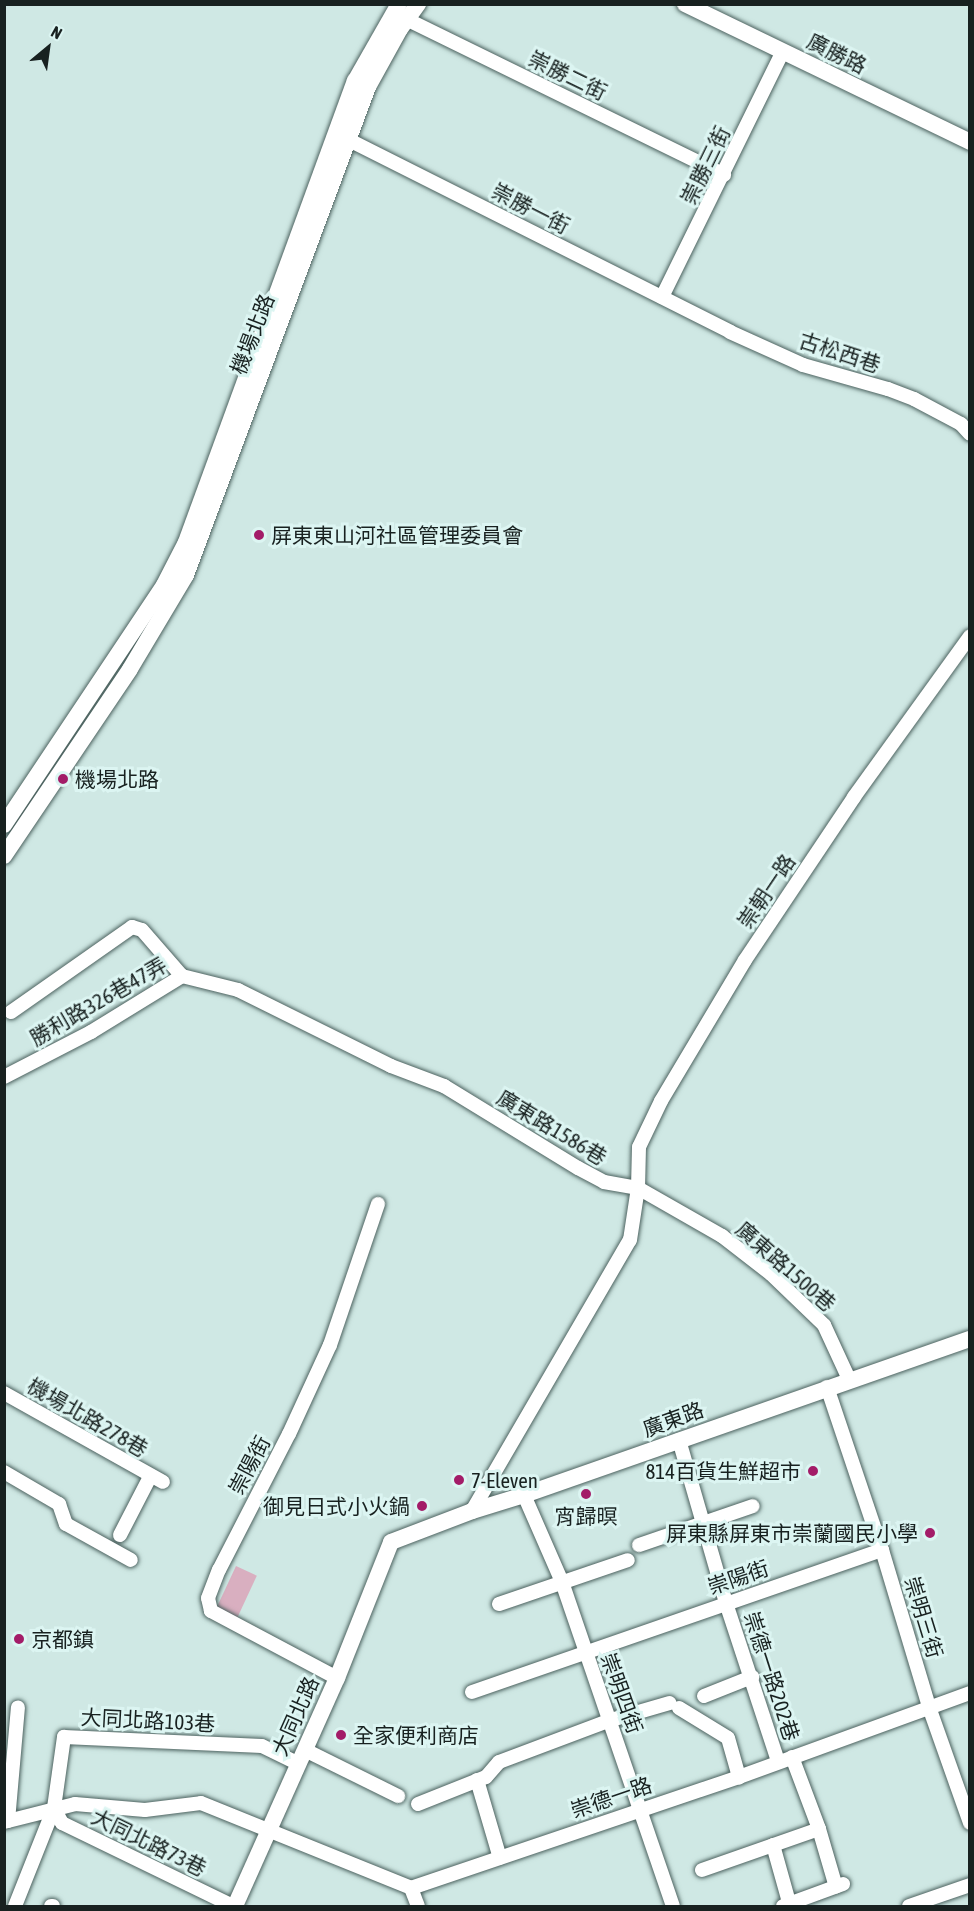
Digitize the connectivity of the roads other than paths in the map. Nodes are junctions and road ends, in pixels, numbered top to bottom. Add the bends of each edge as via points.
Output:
1 (418, 4) edge
2 (685, 4) edge
3 (400, 12) edge
4 (783, 51) junction
5 (349, 140) junction
6 (969, 142) edge
7 (724, 175) junction
8 (662, 297) junction
9 (694, 314) joint
10 (969, 434) edge
11 (969, 636) edge
12 (4, 825) edge
13 (4, 856) edge
14 (182, 976) junction
15 (10, 1012) dead end
16 (313, 1028) joint
17 (4, 1077) edge
18 (638, 1188) junction
19 (378, 1204) dead end
20 (969, 1339) edge
21 (849, 1379) junction
22 (827, 1388) junction
23 (4, 1393) edge
24 (680, 1440) junction
25 (4, 1472) edge
26 (524, 1495) junction
27 (753, 1506) dead end
28 (472, 1511) junction
29 (702, 1523) junction
30 (120, 1535) dead end
31 (391, 1542) joint
32 (639, 1545) dead end
33 (882, 1550) junction
34 (131, 1560) dead end
35 (628, 1560) dead end
36 (561, 1582) junction
37 (726, 1603) junction
38 (499, 1604) dead end
39 (585, 1653) junction
40 (752, 1677) junction
41 (337, 1678) junction
42 (472, 1692) dead end
43 (969, 1693) edge
44 (704, 1696) dead end
45 (18, 1707) dead end
46 (929, 1707) junction
47 (611, 1720) junction
48 (302, 1757) junction
49 (792, 1757) junction
50 (778, 1761) junction
51 (740, 1777) junction
52 (477, 1780) junction
53 (398, 1796) dead end
54 (418, 1804) dead end
55 (54, 1808) junction
56 (639, 1810) junction
57 (6, 1822) edge
58 (969, 1823) edge
59 (268, 1829) junction
60 (819, 1829) junction
61 (773, 1845) junction
62 (500, 1858) junction
63 (702, 1870) dead end
64 (969, 1886) edge
65 (411, 1888) junction
66 (15, 1906) edge
67 (234, 1906) edge
68 (418, 1906) edge
69 (674, 1906) edge
70 (787, 1906) edge
71 (909, 1906) edge

1 - 3 street, 機場北路
2 - 4 street, 廣勝路
3 - 5 street, 機場北路
3 - 7 street, 崇勝二街
3 - 12 street, 機場北路 via 355,81 186,542 164,585
4 - 6 street, 廣勝路
4 - 7 street, 崇勝三街
5 - 8 street, 崇勝一街
5 - 13 street, 機場北路 via 186,575 130,669
7 - 8 street, 崇勝三街
8 - 9 street, 崇勝一街
9 - 10 street, 古松西巷 via 803,365 914,399 961,424
11 - 18 street, 崇朝一路 via 854,797 745,960 662,1101 639,1148
14 - 15 street via 142,930 132,927
14 - 16 street, 勝利路326巷47弄 via 238,990
14 - 17 street, 勝利路326巷47弄 via 91,1032
16 - 18 street, 廣東路1586巷 via 391,1066 444,1086 604,1182
18 - 21 street, 廣東路1500巷 via 722,1236 771,1275 824,1325
18 - 28 street via 630,1240
19 - 41 street, 崇陽街 via 330,1344 208,1598 211,1611
20 - 21 street, 廣東路
21 - 22 street, 廣東路
22 - 24 street, 廣東路
22 - 33 street, 崇明三街
23 - 30 street, 機場北路278巷 via 156,1479
24 - 26 street, 廣東路
24 - 29 street, 崇德一路202巷
25 - 34 street via 59,1504 66,1524
26 - 28 street, 廣東路
26 - 36 street, 崇明四街
27 - 29 street
28 - 31 street, 廣東路
29 - 32 street
29 - 37 street, 崇德一路202巷
31 - 41 street, 大同北路
33 - 37 street, 崇陽街
33 - 46 street, 崇明三街
35 - 36 street
36 - 38 street
36 - 39 street, 崇明四街
37 - 39 street, 崇陽街
37 - 40 street, 崇德一路202巷
39 - 42 street, 崇陽街
39 - 47 street, 崇明四街
40 - 44 street
40 - 50 street, 崇德一路202巷
41 - 48 street, 大同北路
43 - 46 street, 崇德一路
45 - 57 street
46 - 49 street, 崇德一路
46 - 58 street, 崇明三街
47 - 51 street via 674,1705 728,1738
47 - 52 street via 499,1762 486,1777
47 - 56 street, 崇明四街
48 - 53 street
48 - 55 street, 大同北路103巷 via 262,1746 64,1737
48 - 59 street, 大同北路
49 - 50 street, 崇德一路
49 - 60 street
50 - 51 street, 崇德一路
51 - 56 street, 崇德一路
52 - 54 street
52 - 62 street
55 - 57 street
55 - 59 street via 75,1804 145,1810 201,1803
55 - 66 street
55 - 67 street, 大同北路73巷 via 62,1823
56 - 62 street, 崇德一路
56 - 69 street, 崇明四街
59 - 65 street
59 - 67 street, 大同北路
60 - 61 street
60 - 70 street via 839,1886
61 - 63 street
61 - 70 street
62 - 65 street, 崇德一路
64 - 71 street
65 - 68 street

